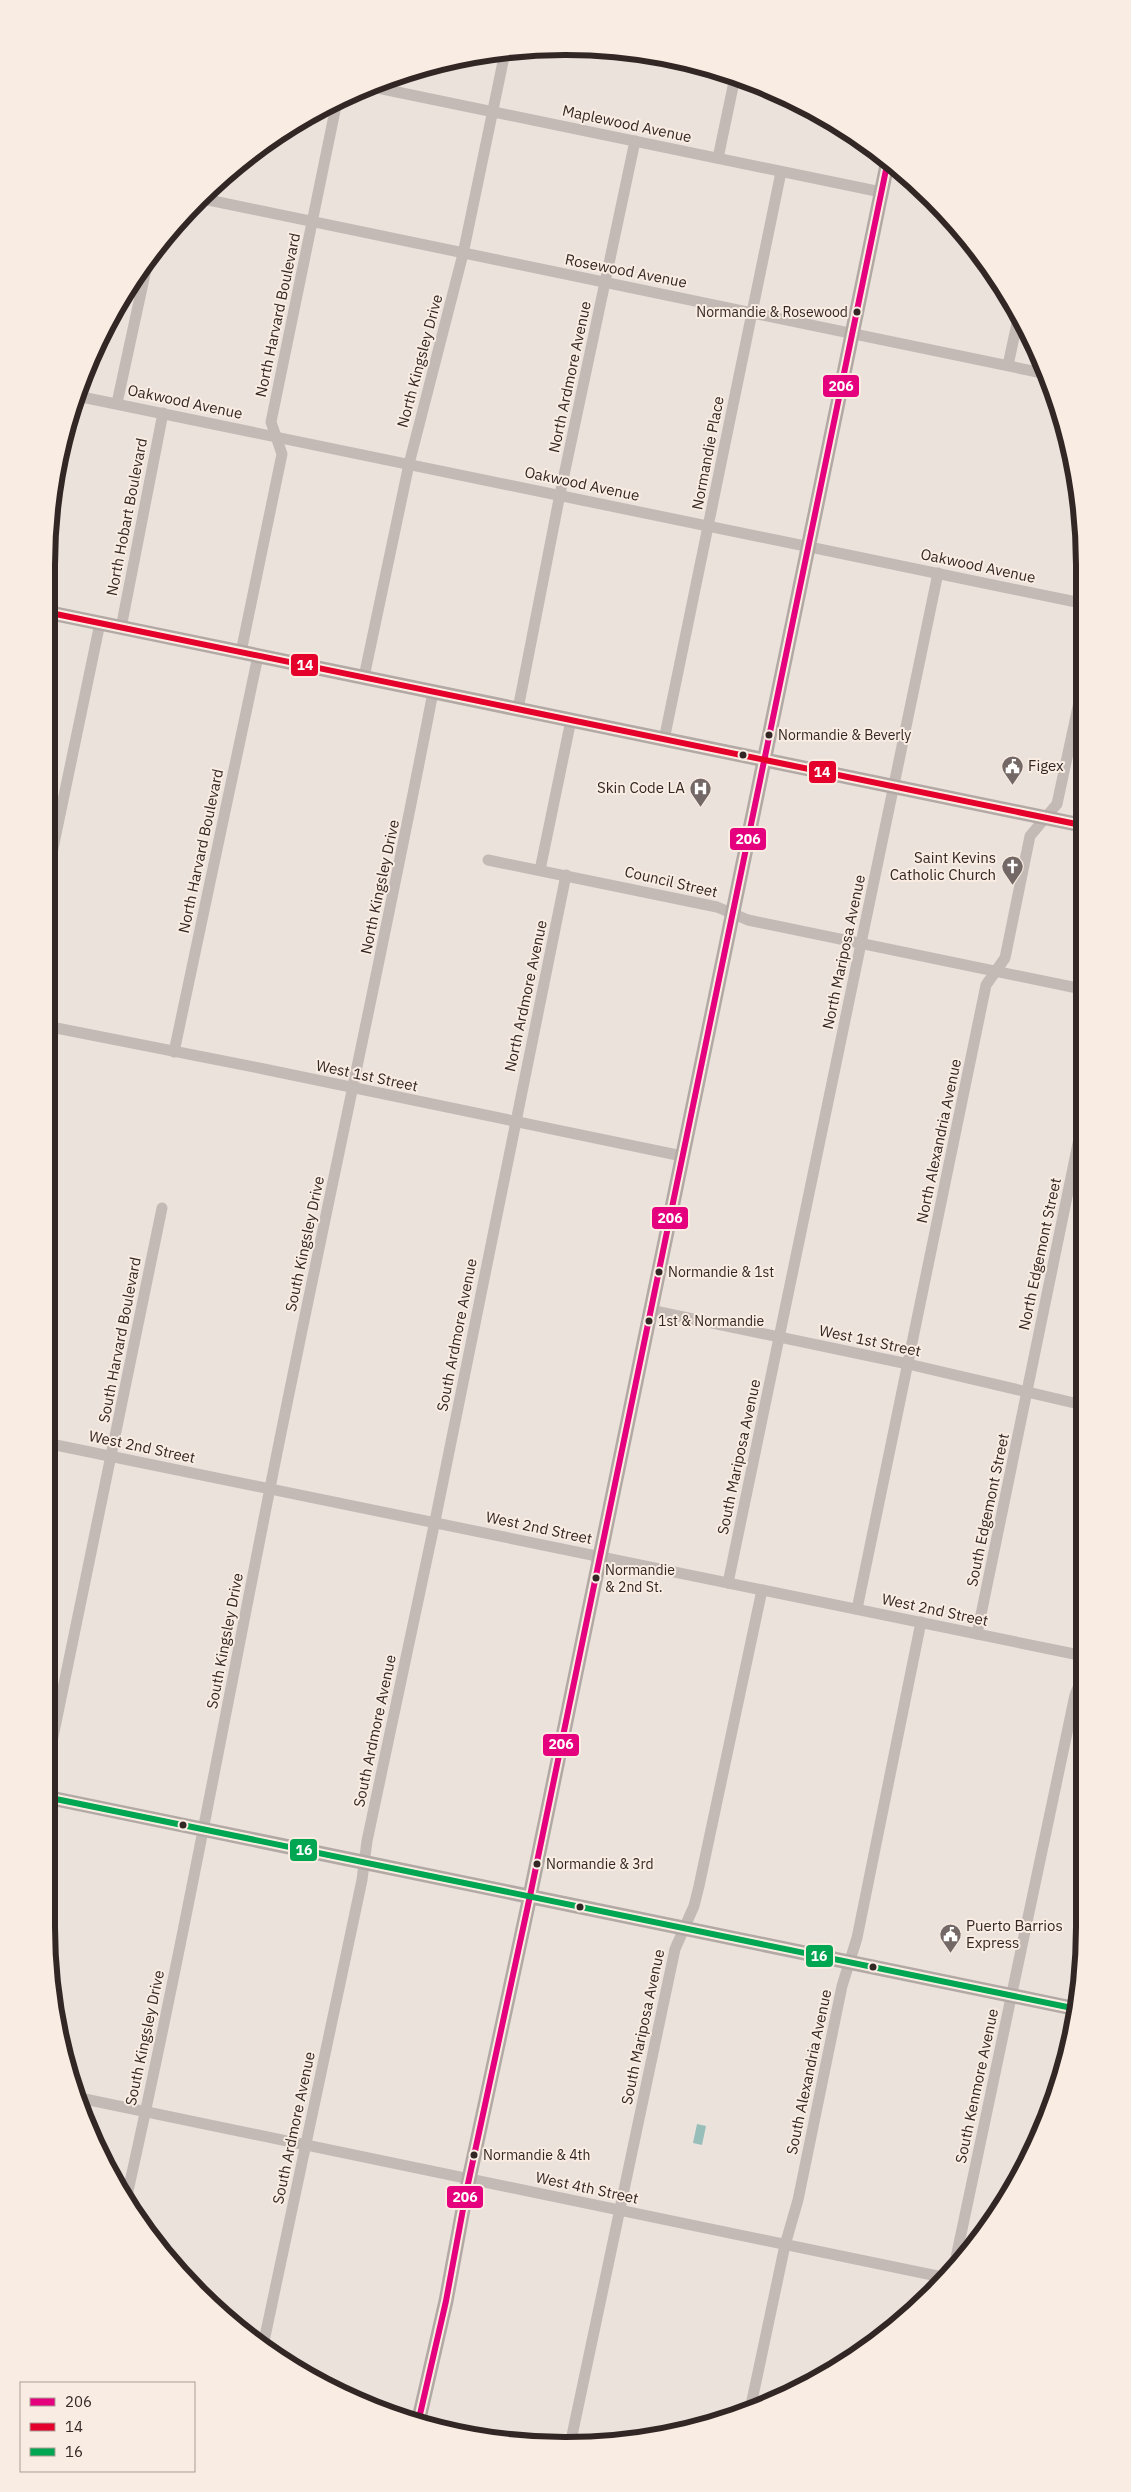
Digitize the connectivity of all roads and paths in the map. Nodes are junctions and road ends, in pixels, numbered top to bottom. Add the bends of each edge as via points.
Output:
1 (504, 59) edge
2 (734, 83) edge
3 (383, 89) edge
4 (335, 110) edge
5 (493, 111) junction
6 (635, 141) junction
7 (718, 158) junction
8 (886, 169) edge
9 (781, 172) junction
10 (881, 192) junction
11 (210, 200) edge
12 (313, 222) junction
13 (463, 254) junction
14 (144, 277) edge
15 (605, 283) junction
16 (751, 312) junction
17 (1016, 327) edge
18 (852, 332) junction
19 (1008, 365) junction
20 (1038, 372) edge
21 (83, 397) edge
22 (117, 403) junction
23 (163, 413) junction
24 (276, 437) junction
25 (409, 464) junction
26 (560, 494) junction
27 (708, 526) junction
28 (809, 546) junction
29 (938, 573) junction
30 (1076, 602) edge
31 (55, 614) edge
32 (100, 623) junction
33 (121, 628) junction
34 (241, 652) junction
35 (258, 656) junction
36 (364, 677) junction
37 (433, 692) junction
38 (518, 709) junction
39 (1076, 717) edge
40 (571, 720) junction
41 (664, 740) junction
42 (764, 760) junction
43 (892, 787) junction
44 (1044, 818) junction
45 (1076, 824) edge
46 (55, 839) edge
47 (488, 860) dead end
48 (540, 870) junction
49 (566, 875) junction
50 (733, 914) junction
51 (861, 943) junction
52 (997, 971) junction
53 (1076, 987) edge
54 (55, 1028) edge
55 (174, 1052) junction
56 (352, 1088) junction
57 (515, 1122) junction
58 (1076, 1154) edge
59 (682, 1156) junction
60 (162, 1208) dead end
61 (650, 1310) junction
62 (780, 1337) junction
63 (908, 1364) junction
64 (1028, 1391) junction
65 (1076, 1403) edge
66 (55, 1445) edge
67 (112, 1456) junction
68 (270, 1489) junction
69 (435, 1521) junction
70 (600, 1556) junction
71 (728, 1583) junction
72 (762, 1590) junction
73 (857, 1609) junction
74 (921, 1622) junction
75 (977, 1634) junction
76 (1076, 1654) edge
77 (1076, 1693) edge
78 (55, 1728) edge
79 (55, 1799) edge
80 (203, 1829) junction
81 (364, 1862) junction
82 (530, 1896) junction
83 (684, 1928) junction
84 (850, 1962) junction
85 (1012, 1995) junction
86 (1069, 2007) edge
87 (85, 2099) edge
88 (146, 2111) junction
89 (305, 2145) junction
90 (470, 2178) junction
91 (128, 2190) edge
92 (619, 2210) junction
93 (785, 2245) junction
94 (957, 2254) edge
95 (936, 2276) edge
96 (265, 2339) edge
97 (752, 2402) edge
98 (420, 2416) edge
99 (572, 2437) edge

1 - 5 street, North Kingsley Drive
2 - 7 street
3 - 5 street, Maplewood Avenue
4 - 12 street, North Harvard Boulevard
5 - 6 street, Maplewood Avenue
5 - 13 street, North Kingsley Drive
6 - 7 street, Maplewood Avenue
6 - 15 street, North Ardmore Avenue
7 - 9 street, Maplewood Avenue
8 - 10 main road
9 - 10 street, Maplewood Avenue
9 - 16 street, Normandie Place
10 - 18 main road
11 - 12 street, Rosewood Avenue
12 - 13 street, Rosewood Avenue
12 - 24 street, North Harvard Boulevard via 271,422
13 - 15 street, Rosewood Avenue
13 - 25 street, North Kingsley Drive
14 - 22 street
15 - 16 street, Rosewood Avenue
15 - 26 street, North Ardmore Avenue
16 - 18 street, Rosewood Avenue
16 - 27 street, Normandie Place
17 - 19 street
18 - 19 street, Rosewood Avenue
18 - 28 main road
19 - 20 street, Rosewood Avenue
21 - 22 street, Oakwood Avenue
22 - 23 street, Oakwood Avenue
23 - 24 street, Oakwood Avenue
23 - 33 street, North Hobart Boulevard
24 - 25 street, Oakwood Avenue
24 - 34 street, North Harvard Boulevard via 282,454
25 - 26 street, Oakwood Avenue
25 - 36 street, North Kingsley Drive
26 - 27 street, Oakwood Avenue
26 - 38 street, North Ardmore Avenue
27 - 28 street, Oakwood Avenue
27 - 41 street, Normandie Place
28 - 29 street, Oakwood Avenue
28 - 42 main road
29 - 30 street, Oakwood Avenue
29 - 43 street, North Mariposa Avenue
31 - 32 main road
32 - 33 main road
32 - 46 street
33 - 34 main road
34 - 35 main road
35 - 36 main road
35 - 55 street, North Harvard Boulevard
36 - 37 main road
37 - 38 main road
37 - 56 street, North Kingsley Drive via 405,844
38 - 40 main road
39 - 44 street, North Alexandria Avenue via 1057,804
40 - 41 main road
40 - 48 street
41 - 42 main road
42 - 43 main road
42 - 50 main road
43 - 44 main road
43 - 51 street, North Mariposa Avenue
44 - 45 main road
44 - 52 street, North Alexandria Avenue via 1030,836 1005,958
47 - 48 street, Council Street
48 - 49 street, Council Street
49 - 50 street, Council Street via 717,907
49 - 57 street, North Ardmore Avenue
50 - 51 street, Council Street via 748,920
50 - 59 main road
51 - 52 street, Council Street
51 - 62 street, North Mariposa Avenue
52 - 53 street, Council Street
52 - 63 street, North Alexandria Avenue via 986,985
54 - 55 street, West 1st Street
55 - 56 street, West 1st Street
56 - 57 street, West 1st Street
56 - 68 street, South Kingsley Drive
57 - 59 street, West 1st Street
57 - 69 street, South Ardmore Avenue
58 - 64 street, North Edgemont Street
59 - 61 main road
60 - 67 street, South Harvard Boulevard
61 - 62 street, West 1st Street
61 - 70 main road
62 - 63 street, West 1st Street
62 - 71 street, South Mariposa Avenue
63 - 64 street, West 1st Street
63 - 73 street, North Alexandria Avenue
64 - 65 street, West 1st Street
64 - 75 street, South Edgemont Street
66 - 67 street, West 2nd Street
67 - 68 street, West 2nd Street
67 - 78 street, South Harvard Boulevard
68 - 69 street, West 2nd Street
68 - 80 street, South Kingsley Drive
69 - 70 street, West 2nd Street
69 - 81 street, South Ardmore Avenue
70 - 71 street, West 2nd Street
70 - 82 main road
71 - 72 street, West 2nd Street
72 - 73 street, West 2nd Street
72 - 83 street, South Mariposa Avenue via 699,1886
73 - 74 street, West 2nd Street
74 - 75 street, West 2nd Street
74 - 84 street, South Alexandria Avenue
75 - 76 street, West 2nd Street
77 - 85 street, South Kenmore Avenue
79 - 80 main road
80 - 81 main road
80 - 88 street, South Kingsley Drive
81 - 82 main road
81 - 89 street, South Ardmore Avenue
82 - 83 main road
82 - 90 main road
83 - 84 main road
83 - 92 street, South Mariposa Avenue via 675,1949
84 - 85 main road
84 - 93 street, South Alexandria Avenue via 842,1986 798,2200
85 - 86 main road
85 - 94 street, South Kenmore Avenue
87 - 88 street, West 4th Street
88 - 89 street, West 4th Street
88 - 91 street, South Kingsley Drive
89 - 90 street, West 4th Street
89 - 96 street, South Ardmore Avenue
90 - 92 street, West 4th Street
90 - 98 main road
92 - 93 street, West 4th Street
92 - 99 street, South Mariposa Avenue
93 - 95 street, West 4th Street
93 - 97 street, South Alexandria Avenue

